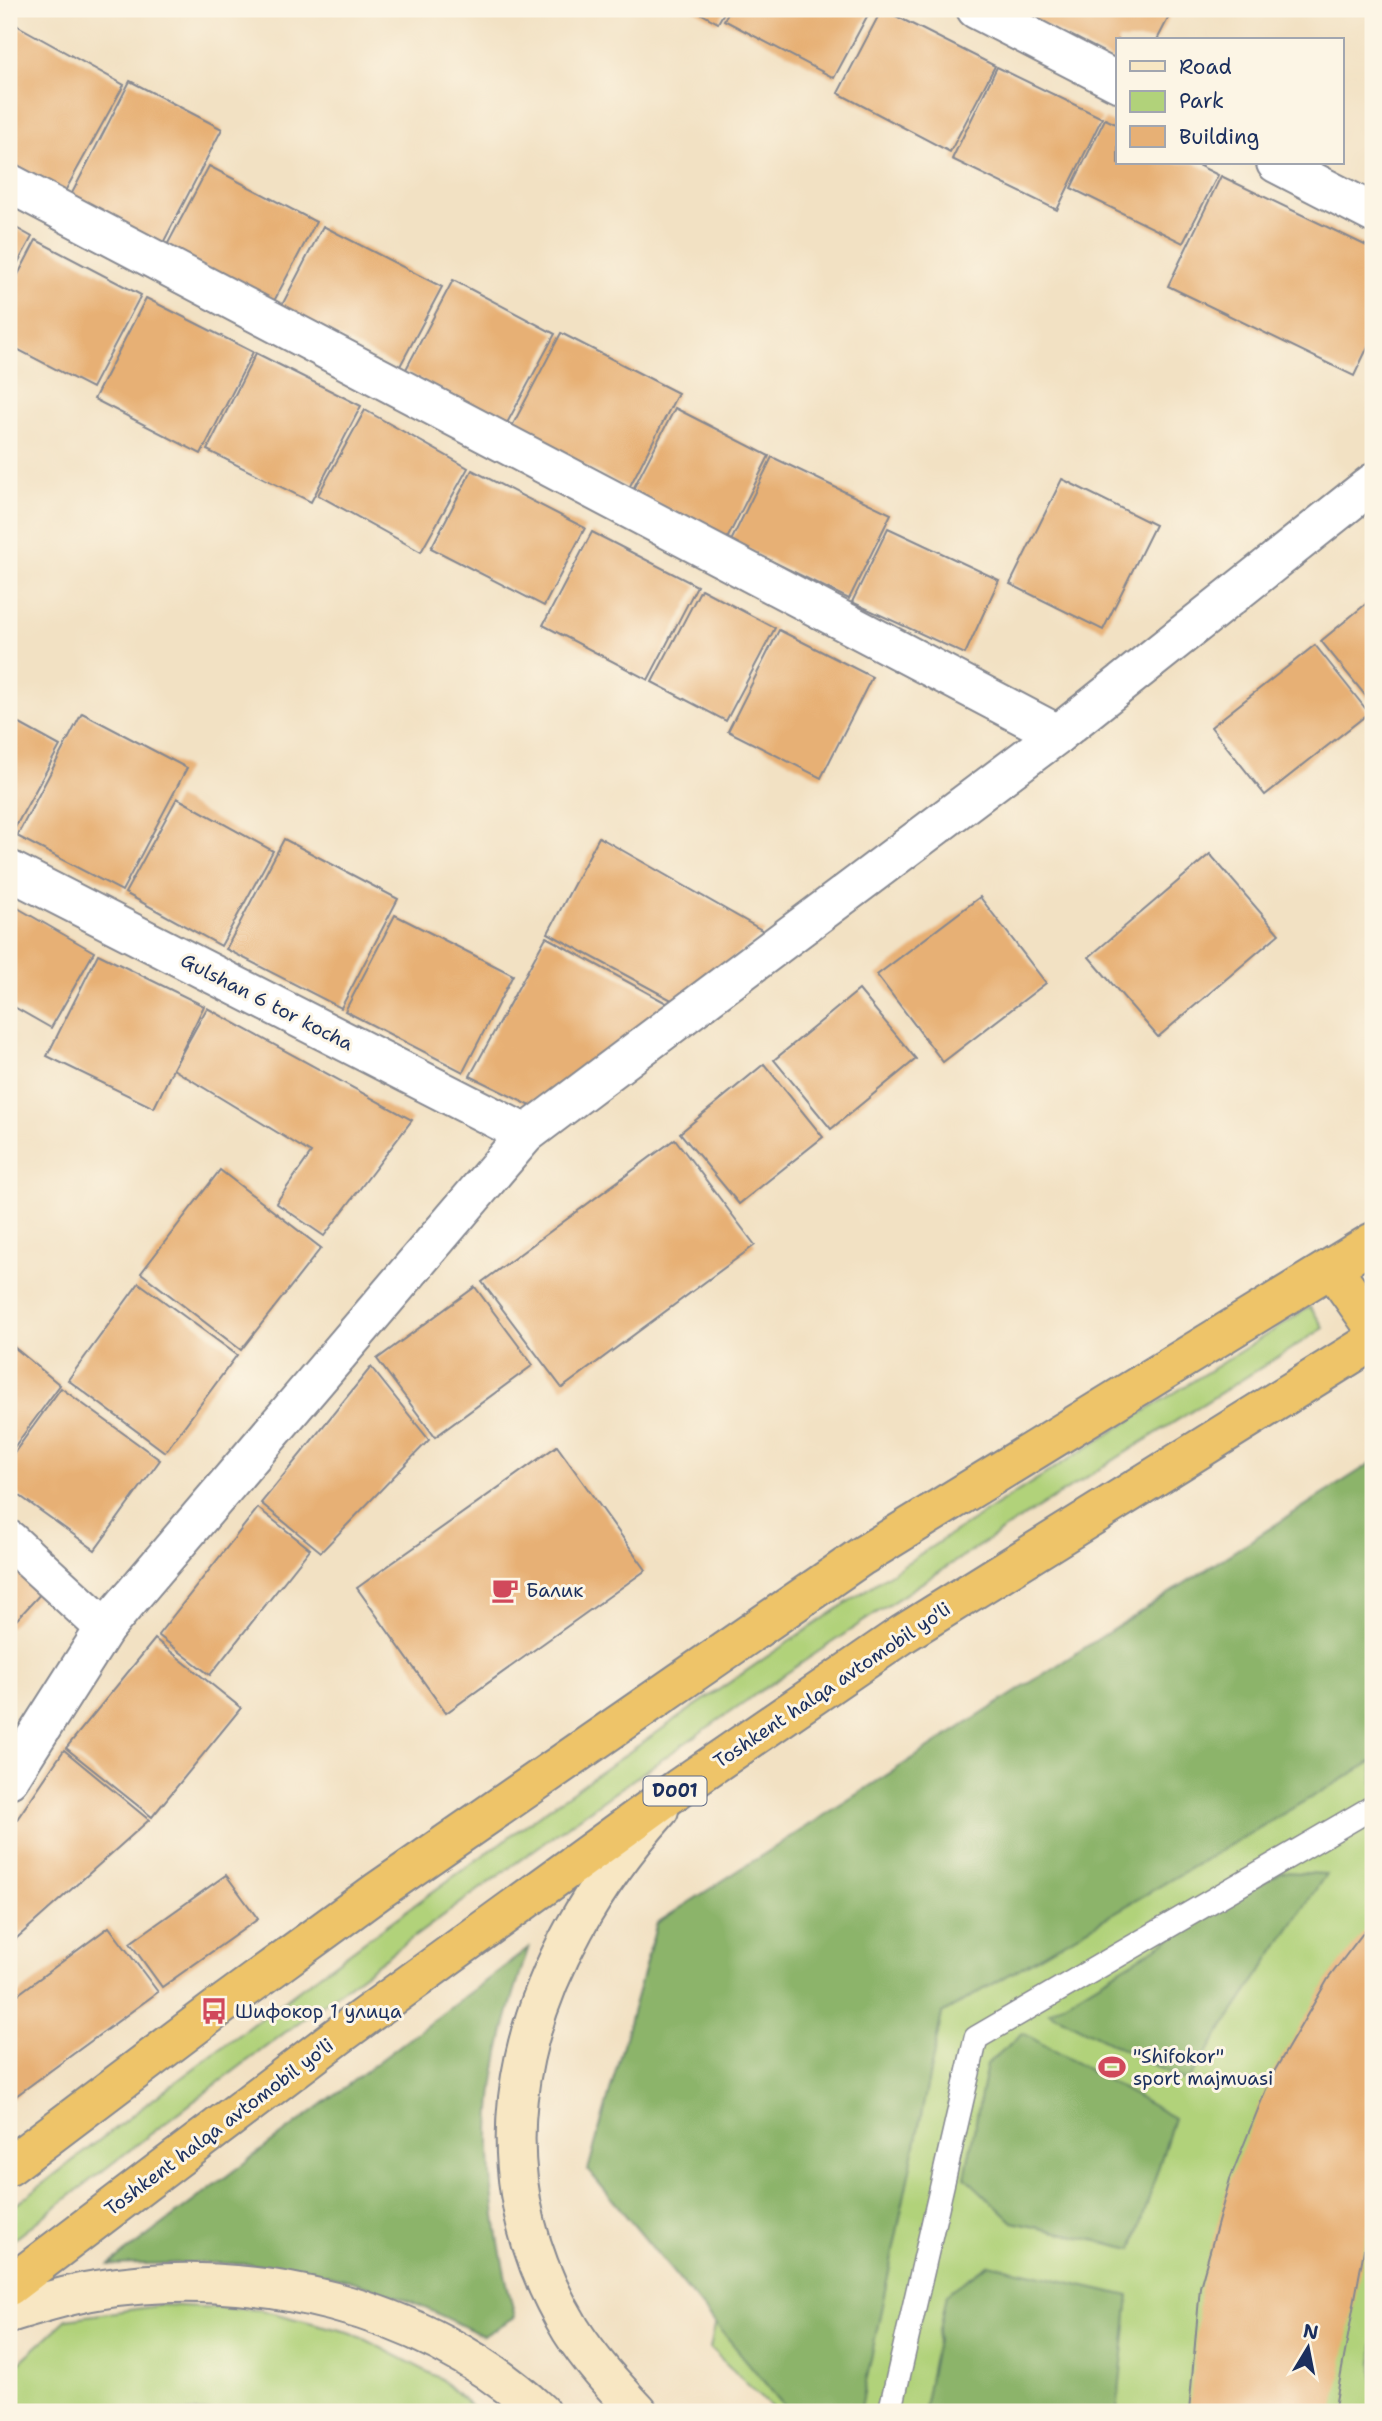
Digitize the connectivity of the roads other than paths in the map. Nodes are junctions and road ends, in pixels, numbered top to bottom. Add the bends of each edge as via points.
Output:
1 (976, 9) edge
2 (1116, 81) edge
3 (1278, 164) edge
4 (9, 183) edge
5 (1373, 213) edge
6 (1373, 483) edge
7 (1058, 734) junction
8 (9, 870) edge
9 (526, 1135) junction
10 (1373, 1242) edge
11 (1332, 1268) junction
12 (1373, 1326) edge
13 (1373, 1340) edge
14 (9, 1540) edge
15 (105, 1628) junction
16 (9, 1779) edge
17 (679, 1788) junction
18 (1373, 1807) edge
19 (9, 2166) edge
20 (9, 2286) edge
21 (9, 2313) edge
22 (540, 2412) edge
23 (638, 2412) edge
24 (890, 2412) edge

1 - 2 street
3 - 5 street
4 - 7 street
6 - 7 street
7 - 9 street
8 - 9 street, Gulshan 6 tor kocha
9 - 15 street
10 - 11 highway
11 - 12 highway
11 - 19 highway via 862,1556 389,1883
13 - 17 highway, Toshkent halqa avtomobil yo'li / D001 via 903,1634
14 - 15 street
15 - 16 street
17 - 20 highway, Toshkent halqa avtomobil yo'li / D001 via 338,2036
17 - 23 main road via 613,1866 568,1943 539,2006 514,2119 516,2173 526,2228 545,2282 571,2331
18 - 24 lane via 976,2038
21 - 22 main road via 63,2296 135,2285 247,2285 292,2292 394,2322 439,2342 486,2368

